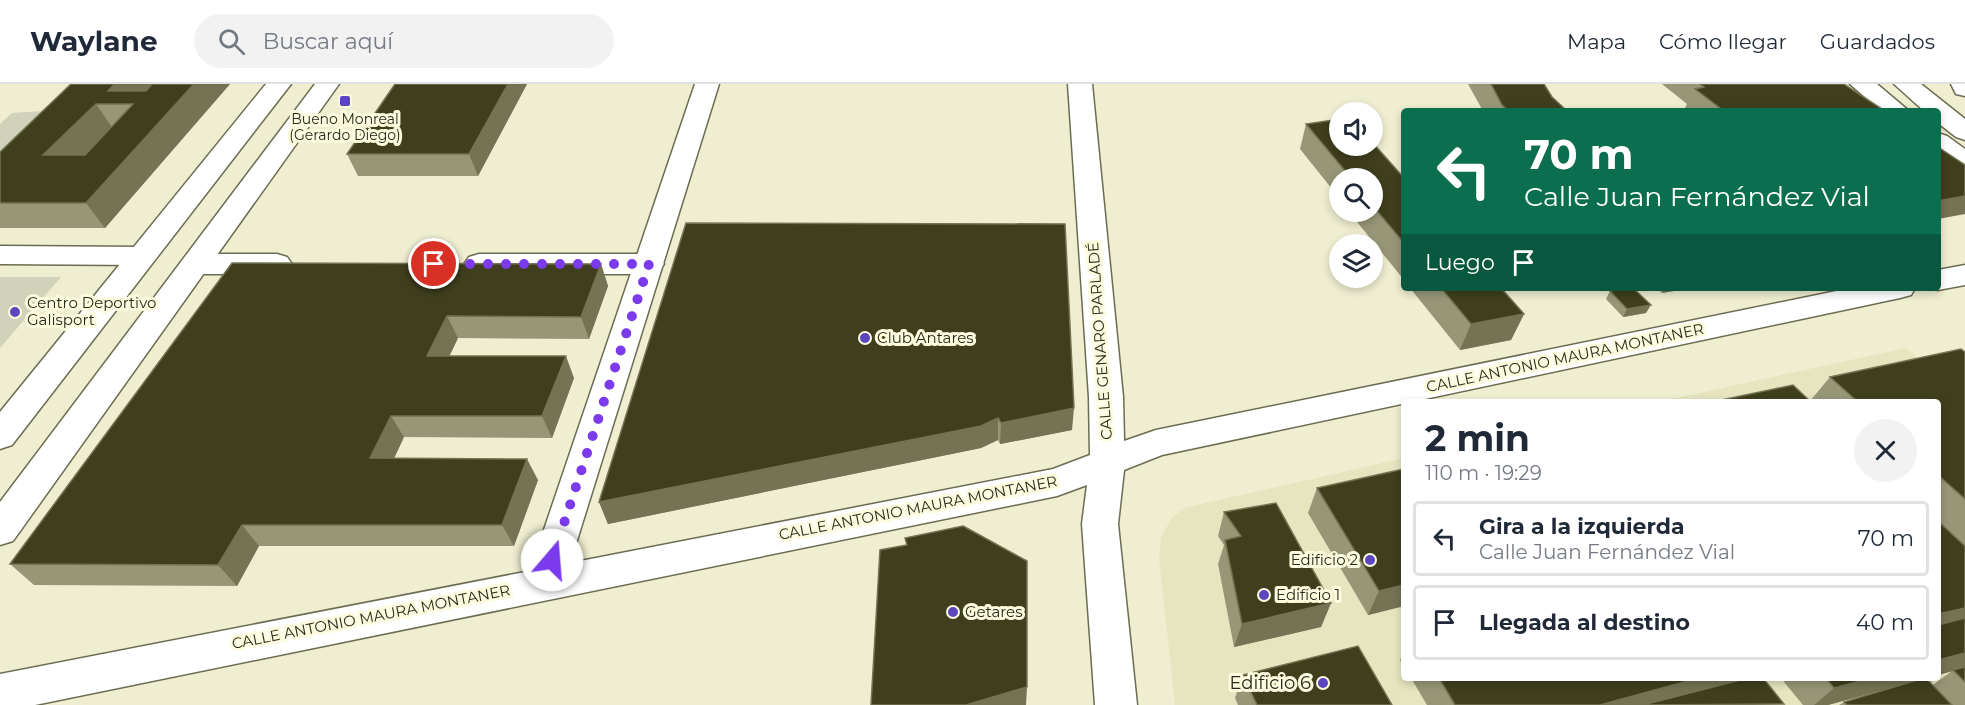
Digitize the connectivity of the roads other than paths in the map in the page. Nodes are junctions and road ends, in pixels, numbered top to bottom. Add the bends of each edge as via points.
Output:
1 (279, 84) edge
2 (327, 84) edge
3 (707, 84) edge
4 (1080, 84) edge
5 (1862, 84) edge
6 (1906, 84) edge
7 (1937, 84) edge
8 (1963, 84) edge
9 (1965, 89) edge
10 (1965, 106) edge
11 (1893, 108) edge
12 (1936, 108) edge
13 (1941, 112) edge
14 (1965, 132) edge
15 (1941, 143) edge
16 (1965, 162) edge
17 (0, 255) edge
18 (141, 256) junction
19 (195, 264) junction
20 (302, 264) edge
21 (458, 264) edge
22 (649, 264) junction
23 (1965, 274) edge
24 (1941, 279) edge
25 (1886, 291) edge
26 (0, 436) edge
27 (1107, 461) junction
28 (0, 530) edge
29 (545, 582) junction
30 (0, 693) edge
31 (1116, 705) edge

1 - 18 street
2 - 19 street
3 - 22 street
4 - 27 street, CALLE GENARO PARLADÉ via 1106,397
5 - 11 street
6 - 12 street
7 - 10 street
8 - 9 street
13 - 14 street
15 - 16 street
17 - 18 street
18 - 26 street
19 - 20 street
19 - 28 street
21 - 22 street
22 - 29 street
23 - 24 street
25 - 27 street, CALLE ANTONIO MAURA MONTANER via 1156,443
27 - 29 street, CALLE ANTONIO MAURA MONTANER via 1057,482
27 - 31 street, CALLE GENARO PARLADÉ via 1100,524
29 - 30 street, CALLE ANTONIO MAURA MONTANER

